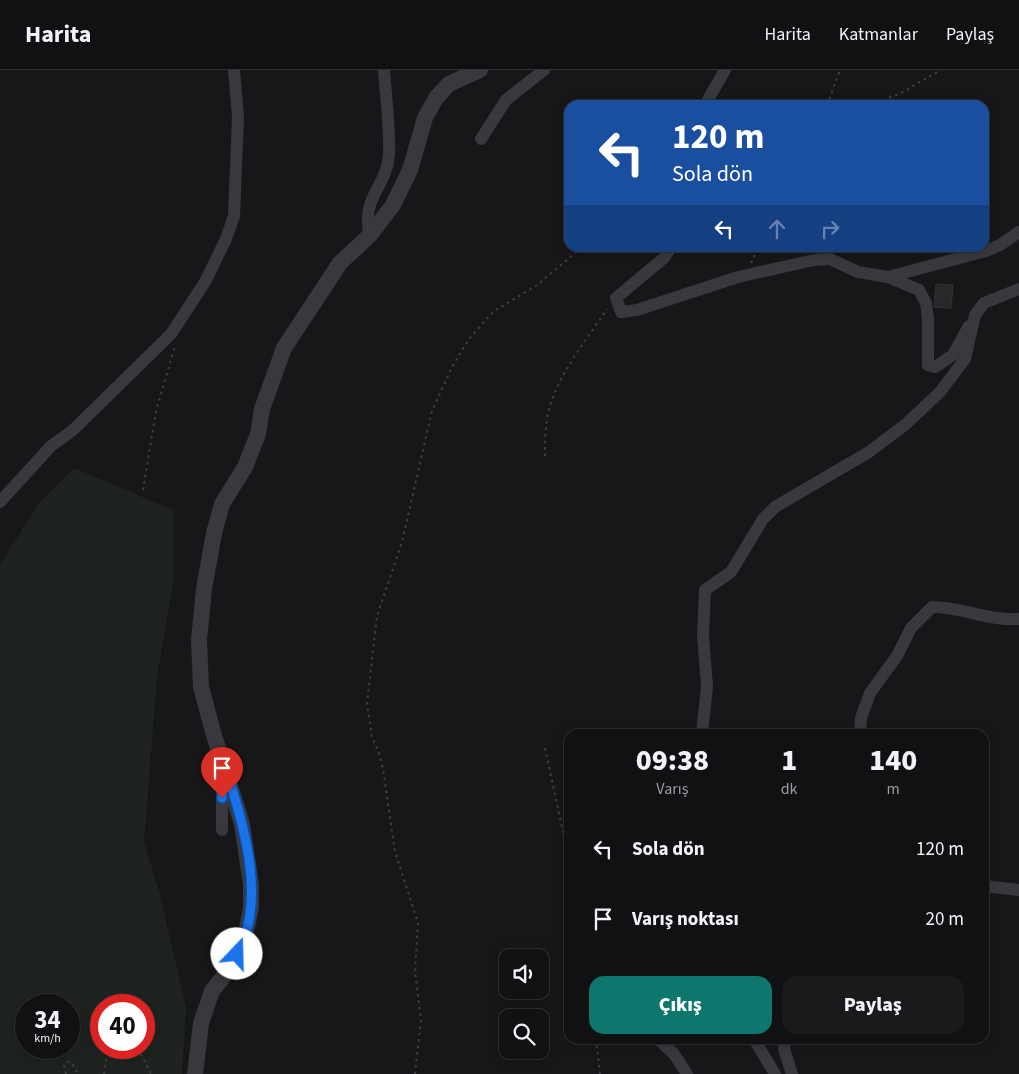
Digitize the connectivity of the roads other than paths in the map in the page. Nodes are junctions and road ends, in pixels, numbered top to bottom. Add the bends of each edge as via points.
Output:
1 (234, 70) edge
2 (384, 70) edge
3 (480, 70) edge
4 (544, 70) edge
5 (725, 70) edge
6 (708, 100) edge
7 (481, 139) dead end
8 (1019, 232) edge
9 (370, 235) junction
10 (989, 250) edge
11 (668, 252) edge
12 (982, 252) edge
13 (888, 277) junction
14 (1019, 289) edge
15 (975, 315) junction
16 (0, 502) edge
17 (1019, 619) edge
18 (703, 729) edge
19 (860, 729) edge
20 (223, 760) junction
21 (222, 830) dead end
22 (989, 887) edge
23 (1019, 890) edge
24 (663, 1044) edge
25 (757, 1044) edge
26 (784, 1044) edge
27 (195, 1074) edge
28 (687, 1074) edge
29 (775, 1074) edge
30 (792, 1074) edge

1 - 16 street via 238,117 234,216 205,282 171,334 73,430 51,446
2 - 9 street via 389,155 386,170 370,201 366,221
3 - 9 street via 449,84 436,98 424,118 410,170 393,205
4 - 7 street via 506,100
5 - 6 street
8 - 10 street
9 - 20 street via 340,263 284,348 245,467 222,504 204,589 199,640 201,687
11 - 13 street via 616,298 621,312 814,260 830,259 858,272
12 - 13 street
13 - 15 street via 919,290 926,304 928,365 935,367 952,355
14 - 15 street via 984,303
15 - 18 street via 965,359 940,392 882,444 775,507 763,519 731,572 705,590 703,636 707,686
17 - 19 street via 991,618 932,606 911,628 897,656 870,693 860,718
20 - 21 street
20 - 27 street via 242,824 251,908 244,942 212,991 201,1023
22 - 23 street
24 - 28 street
25 - 29 street
26 - 30 street

